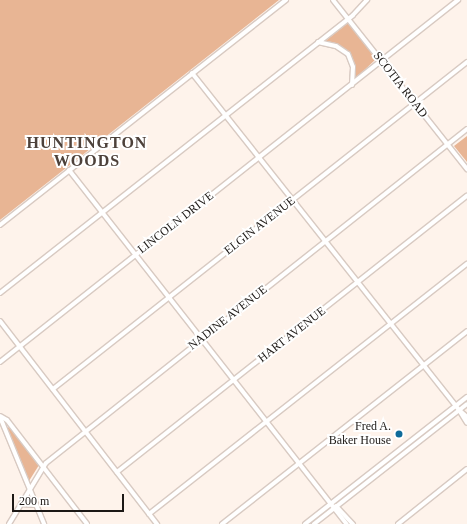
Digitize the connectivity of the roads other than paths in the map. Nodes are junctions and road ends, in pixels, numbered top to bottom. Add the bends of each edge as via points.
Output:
1 (286, 0) edge
2 (333, 0) edge
3 (367, 0) edge
4 (458, 0) edge
5 (348, 19) junction
6 (318, 42) junction
7 (382, 62) junction
8 (467, 62) edge
9 (192, 73) junction
10 (352, 85) junction
11 (415, 103) junction
12 (225, 115) junction
13 (467, 129) edge
14 (447, 145) junction
15 (259, 158) junction
16 (467, 169) edge
17 (69, 170) junction
18 (467, 196) edge
19 (293, 200) junction
20 (103, 212) junction
21 (0, 225) edge
22 (326, 241) junction
23 (136, 254) junction
24 (467, 264) edge
25 (358, 283) junction
26 (0, 293) edge
27 (170, 296) junction
28 (0, 321) edge
29 (391, 324) junction
30 (467, 331) edge
31 (202, 338) junction
32 (20, 347) junction
33 (0, 362) edge
34 (424, 365) junction
35 (235, 379) junction
36 (53, 389) junction
37 (467, 397) edge
38 (467, 404) edge
39 (456, 406) junction
40 (459, 410) junction
41 (0, 417) edge
42 (467, 417) edge
43 (268, 420) junction
44 (10, 424) junction
45 (467, 424) edge
46 (3, 427) junction
47 (84, 431) junction
48 (389, 458) junction
49 (301, 462) junction
50 (392, 462) junction
51 (42, 466) junction
52 (467, 469) edge
53 (117, 472) junction
54 (28, 488) junction
55 (21, 504) junction
56 (334, 504) junction
57 (35, 505) junction
58 (149, 514) junction
59 (9, 524) edge
60 (44, 524) edge
61 (87, 524) edge
62 (157, 524) edge
63 (222, 524) edge
64 (305, 524) edge
65 (314, 524) edge
66 (347, 524) edge
67 (353, 524) edge
68 (398, 524) edge

1 - 9 street
2 - 5 street, SCOTIA ROAD
3 - 5 street
4 - 7 street, LINCOLN DRIVE
5 - 6 street
5 - 7 street, SCOTIA ROAD
6 - 10 street via 336,46 348,54 353,67
6 - 12 street
7 - 10 street, LINCOLN DRIVE
7 - 11 street, SCOTIA ROAD
8 - 11 street, ELGIN AVENUE
9 - 12 street
9 - 17 street
10 - 15 street, LINCOLN DRIVE
11 - 14 street, SCOTIA ROAD
11 - 19 street, ELGIN AVENUE
12 - 15 street
12 - 20 street
13 - 14 street, NADINE AVENUE
14 - 16 street, SCOTIA ROAD
14 - 22 street, NADINE AVENUE
15 - 19 street
15 - 23 street, LINCOLN DRIVE
17 - 20 street
17 - 21 street
18 - 25 street, HART AVENUE
19 - 22 street
19 - 27 street, ELGIN AVENUE
20 - 23 street
20 - 26 street
22 - 25 street
22 - 31 street, NADINE AVENUE
23 - 27 street
23 - 32 street, LINCOLN DRIVE
24 - 29 street
25 - 29 street
25 - 35 street, HART AVENUE
27 - 31 street
27 - 36 street, ELGIN AVENUE
28 - 32 street
29 - 34 street
29 - 43 street
30 - 34 street
31 - 35 street
31 - 47 street, NADINE AVENUE
32 - 33 street, LINCOLN DRIVE
32 - 36 street
34 - 39 street
34 - 49 street
35 - 43 street
35 - 53 street, HART AVENUE
36 - 47 street
37 - 39 street
38 - 40 street
39 - 40 street
39 - 48 street
40 - 42 street
40 - 45 street
40 - 50 street
41 - 44 street
41 - 46 street
43 - 49 street
43 - 58 street
44 - 46 street
44 - 51 street
46 - 54 street
47 - 51 street, NADINE AVENUE
47 - 53 street
48 - 50 street
48 - 56 street
49 - 56 street
49 - 63 street
50 - 56 street
51 - 54 street, NADINE AVENUE
51 - 61 street
52 - 68 street
53 - 58 street
54 - 55 street, NADINE AVENUE
54 - 57 street
55 - 57 street
55 - 59 street, NADINE AVENUE
56 - 64 street
56 - 65 street
56 - 66 street
56 - 67 street
57 - 60 street
58 - 62 street

